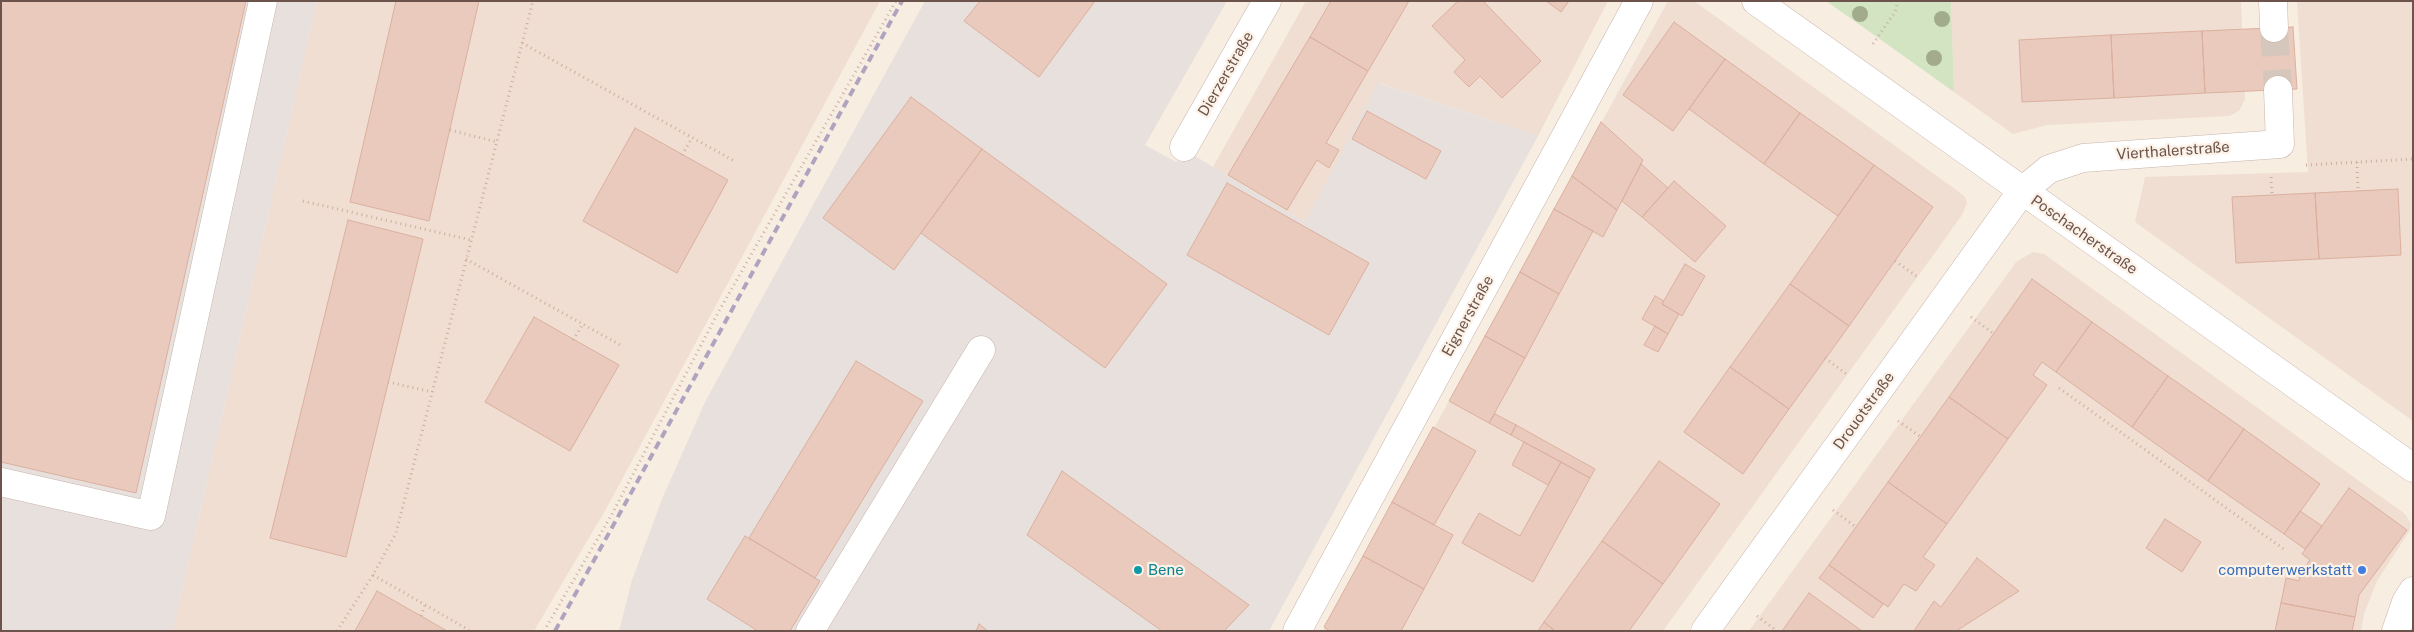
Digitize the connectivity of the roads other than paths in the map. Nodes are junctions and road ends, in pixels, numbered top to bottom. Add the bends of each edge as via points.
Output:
1 (264, 1) edge
2 (1267, 1) edge
3 (1639, 1) edge
4 (1756, 1) edge
5 (2273, 1) edge
6 (2274, 28) tunnel mouth
7 (2278, 90) tunnel mouth
8 (1184, 147) dead end
9 (2022, 191) junction
10 (981, 350) dead end
11 (2413, 468) edge
12 (1, 482) edge
13 (2413, 591) edge
14 (810, 631) edge
15 (1298, 631) edge
16 (1705, 631) edge
17 (2396, 631) edge

1 - 12 street via 151,516
2 - 8 street, Dierzerstraße
3 - 15 street, Eignerstraße
4 - 9 street, Poschacherstraße
5 - 6 street
7 - 9 street, Vierthalerstraße via 2280,144 2083,158 2049,169
9 - 11 street, Poschacherstraße
9 - 16 street, Drouotstraße
10 - 14 street
13 - 17 street

